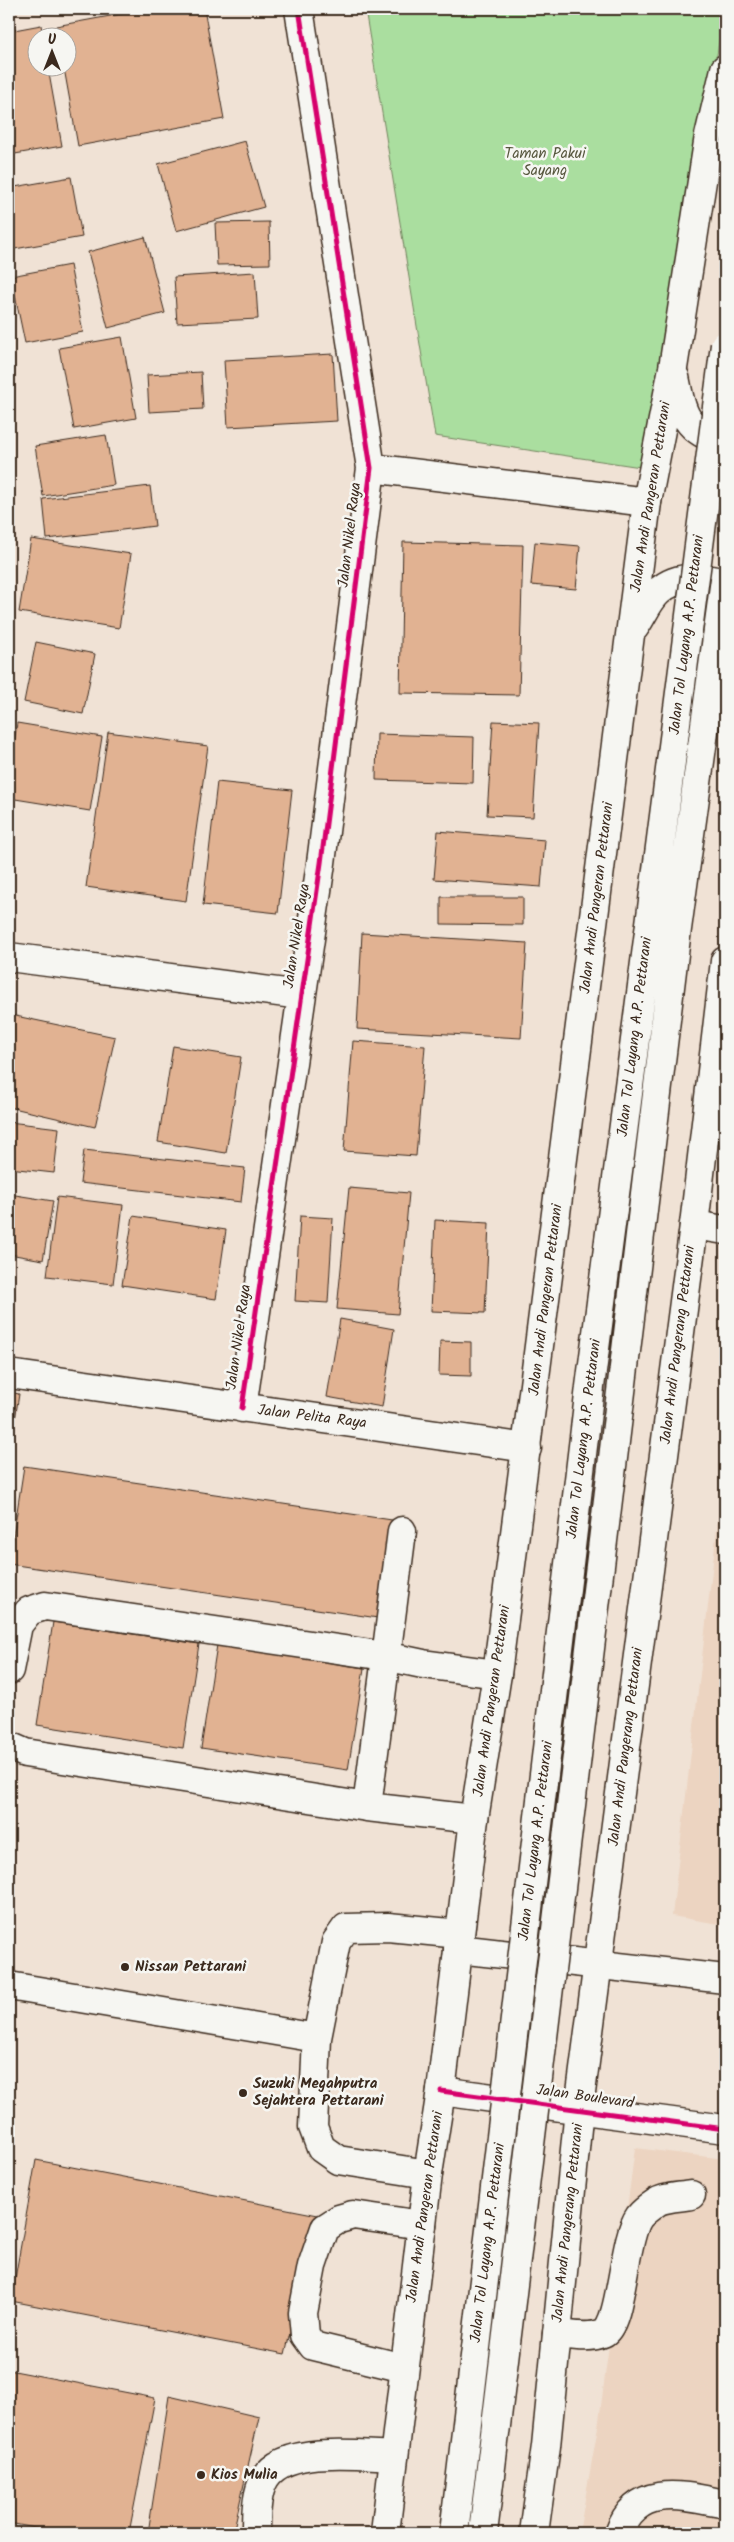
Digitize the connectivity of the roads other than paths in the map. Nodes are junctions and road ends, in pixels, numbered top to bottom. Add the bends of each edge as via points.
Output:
1 (299, 9) edge
2 (725, 69) edge
3 (725, 345) edge
4 (673, 368) junction
5 (725, 444) edge
6 (370, 468) junction
7 (647, 502) junction
8 (725, 581) edge
9 (630, 636) junction
10 (9, 957) edge
11 (725, 962) edge
12 (301, 995) junction
13 (694, 1225) junction
14 (725, 1230) edge
15 (9, 1374) edge
16 (242, 1408) junction
17 (527, 1448) junction
18 (402, 1530) dead end
19 (385, 1656) junction
20 (9, 1670) edge
21 (497, 1674) junction
22 (9, 1746) edge
23 (367, 1807) junction
24 (474, 1819) junction
25 (459, 1941) junction
26 (598, 1965) junction
27 (725, 1979) edge
28 (9, 1986) edge
29 (317, 2038) junction
30 (441, 2091) junction
31 (579, 2108) junction
32 (725, 2129) edge
33 (428, 2174) junction
34 (691, 2195) dead end
35 (422, 2225) junction
36 (557, 2334) junction
37 (404, 2368) junction
38 (394, 2456) junction
39 (725, 2504) edge
40 (256, 2533) edge
41 (384, 2533) edge
42 (454, 2533) edge
43 (483, 2533) edge
44 (534, 2533) edge
45 (619, 2533) edge

1 - 6 main road, Jalan Nikel Raya
2 - 4 main road, Jalan Andi Pangeran Pettarani via 709,136
3 - 42 main road, Jalan Tol Layang A.P. Pettarani, bridge via 589,1397
4 - 5 main road via 681,408 686,416 697,432
4 - 7 main road, Jalan Andi Pangeran Pettarani
6 - 7 main road
6 - 12 main road, Jalan Nikel Raya via 321,863
7 - 9 main road, Jalan Andi Pangeran Pettarani
8 - 9 main road via 704,578 680,580 658,592
8 - 43 main road, Jalan Tol Layang A.P. Pettarani, bridge via 675,938
9 - 17 main road, Jalan Andi Pangeran Pettarani
10 - 12 main road
11 - 13 main road, Jalan Andi Pangerang Pettarani
12 - 16 main road, Jalan Nikel Raya
13 - 14 main road
13 - 26 main road, Jalan Andi Pangerang Pettarani
15 - 16 main road, Jalan Pelita Raya
16 - 17 main road, Jalan Pelita Raya
17 - 21 main road, Jalan Andi Pangeran Pettarani
18 - 19 main road
19 - 20 main road via 45,1606 29,1611 18,1625
19 - 21 main road
19 - 23 main road
21 - 24 main road, Jalan Andi Pangeran Pettarani
22 - 23 main road via 25,1753
23 - 24 main road
24 - 25 main road, Jalan Andi Pangeran Pettarani
25 - 26 main road
25 - 29 main road via 388,1927 346,1928 336,1942
25 - 30 main road, Jalan Andi Pangeran Pettarani
26 - 27 main road
26 - 31 main road, Jalan Andi Pangerang Pettarani
28 - 29 main road
29 - 33 main road via 313,2127 321,2148 338,2160
30 - 31 main road, Jalan Boulevard
30 - 33 main road, Jalan Andi Pangeran Pettarani
31 - 32 main road, Jalan Boulevard
31 - 36 main road, Jalan Andi Pangerang Pettarani
33 - 35 main road, Jalan Andi Pangeran Pettarani
34 - 36 main road via 658,2201 640,2217 631,2235 611,2325 605,2332 588,2336
35 - 37 main road, Jalan Andi Pangeran Pettarani
35 - 37 main road via 353,2215 325,2228 312,2266 304,2313 305,2335 313,2346
36 - 44 main road, Jalan Andi Pangerang Pettarani
37 - 38 main road, Jalan Andi Pangeran Pettarani
38 - 40 main road via 313,2454 286,2461 270,2472 262,2483
38 - 41 main road, Jalan Andi Pangeran Pettarani
39 - 45 main road via 676,2494 642,2501 623,2523

